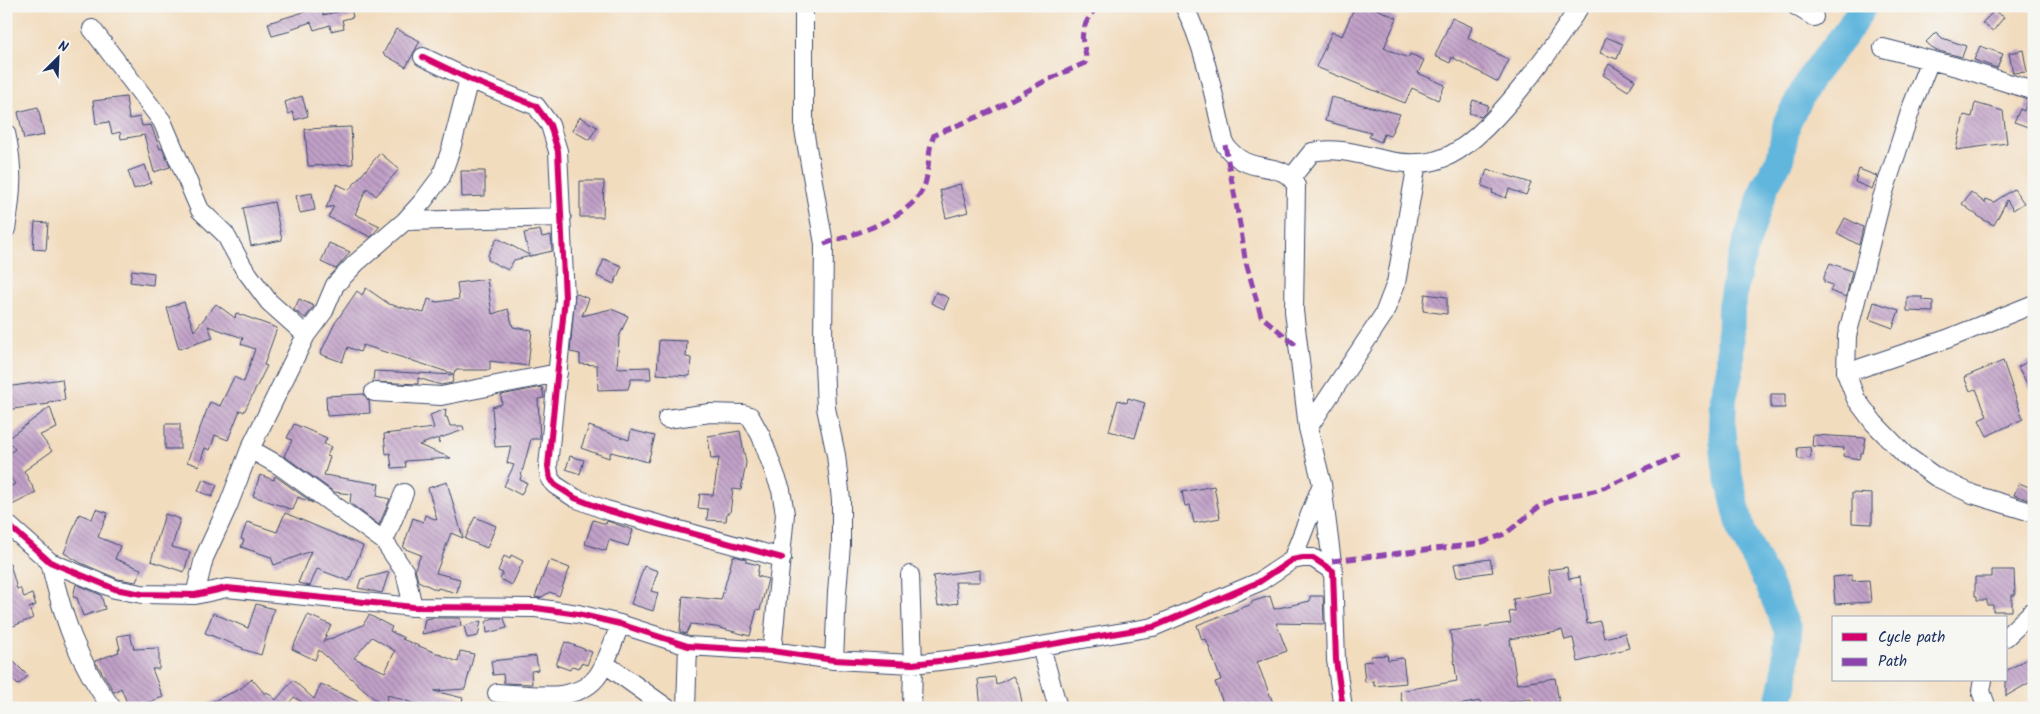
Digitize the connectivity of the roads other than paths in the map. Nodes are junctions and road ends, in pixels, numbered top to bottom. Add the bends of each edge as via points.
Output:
1 (804, 6) edge
2 (1184, 6) edge
3 (1580, 6) edge
4 (1796, 6) edge
5 (1814, 17) dead end
6 (92, 29) dead end
7 (1883, 48) dead end
8 (424, 57) dead end
9 (1930, 60) junction
10 (469, 80) junction
11 (2034, 91) edge
12 (6, 132) edge
13 (1417, 163) junction
14 (1292, 177) junction
15 (562, 217) junction
16 (405, 221) junction
17 (6, 228) edge
18 (2034, 304) edge
19 (306, 335) junction
20 (558, 373) junction
21 (1846, 373) junction
22 (374, 392) dead end
23 (667, 419) dead end
24 (1308, 428) junction
25 (250, 449) junction
26 (1322, 484) junction
27 (404, 493) dead end
28 (2034, 513) edge
29 (10, 530) edge
30 (384, 541) junction
31 (782, 558) junction
32 (1292, 560) junction
33 (50, 562) junction
34 (1333, 571) junction
35 (910, 576) dead end
36 (195, 595) junction
37 (413, 607) junction
38 (2034, 610) edge
39 (620, 624) junction
40 (2008, 635) edge
41 (688, 646) junction
42 (1041, 647) junction
43 (772, 651) junction
44 (834, 660) junction
45 (604, 663) junction
46 (913, 664) junction
47 (1983, 682) edge
48 (497, 693) dead end
49 (112, 708) edge
50 (667, 708) edge
51 (686, 708) edge
52 (912, 708) edge
53 (1058, 708) edge
54 (1343, 708) edge
55 (1987, 708) edge

1 - 44 street via 804,130 824,244 826,408 841,500
2 - 14 street via 1203,51 1225,145 1232,155 1247,163
3 - 13 street via 1524,83 1480,134 1444,158
4 - 5 street
6 - 19 street via 162,121 200,210 225,234 243,267 269,302
7 - 9 street
8 - 10 street
9 - 11 street
9 - 21 street via 1881,201 1847,336
10 - 15 street via 536,106 550,125 558,151
10 - 16 street via 441,177
12 - 17 street via 12,159
13 - 14 street via 1325,149 1312,152
13 - 24 street via 1391,300
14 - 24 street via 1296,186 1294,311
15 - 16 street
15 - 20 street via 565,298
16 - 19 street via 356,263 335,286 324,311
18 - 21 street via 1947,339
19 - 25 street
20 - 22 street via 441,396
20 - 31 street via 548,466 550,479 555,485 575,498 606,510
21 - 28 street via 1856,399 1904,455 1936,477 1972,494
23 - 31 street via 732,412 750,416 782,490 785,514
24 - 26 street
25 - 30 street via 280,466
25 - 36 street via 204,558
26 - 32 street
26 - 34 street
27 - 30 street
29 - 33 street
30 - 37 street via 405,572
31 - 43 street
32 - 34 street via 1313,558
32 - 42 street via 1259,582 1153,627
33 - 36 street via 116,589 142,594
33 - 49 street via 61,609 73,641 94,684
34 - 54 street via 1336,660
35 - 46 street
36 - 37 street via 228,588
37 - 39 street via 536,608
38 - 40 street
39 - 41 street
39 - 45 street
41 - 43 street
41 - 51 street
42 - 46 street
42 - 53 street
43 - 44 street
44 - 46 street
45 - 48 street via 590,685 570,695
45 - 50 street
46 - 52 street
47 - 55 street via 1981,691

